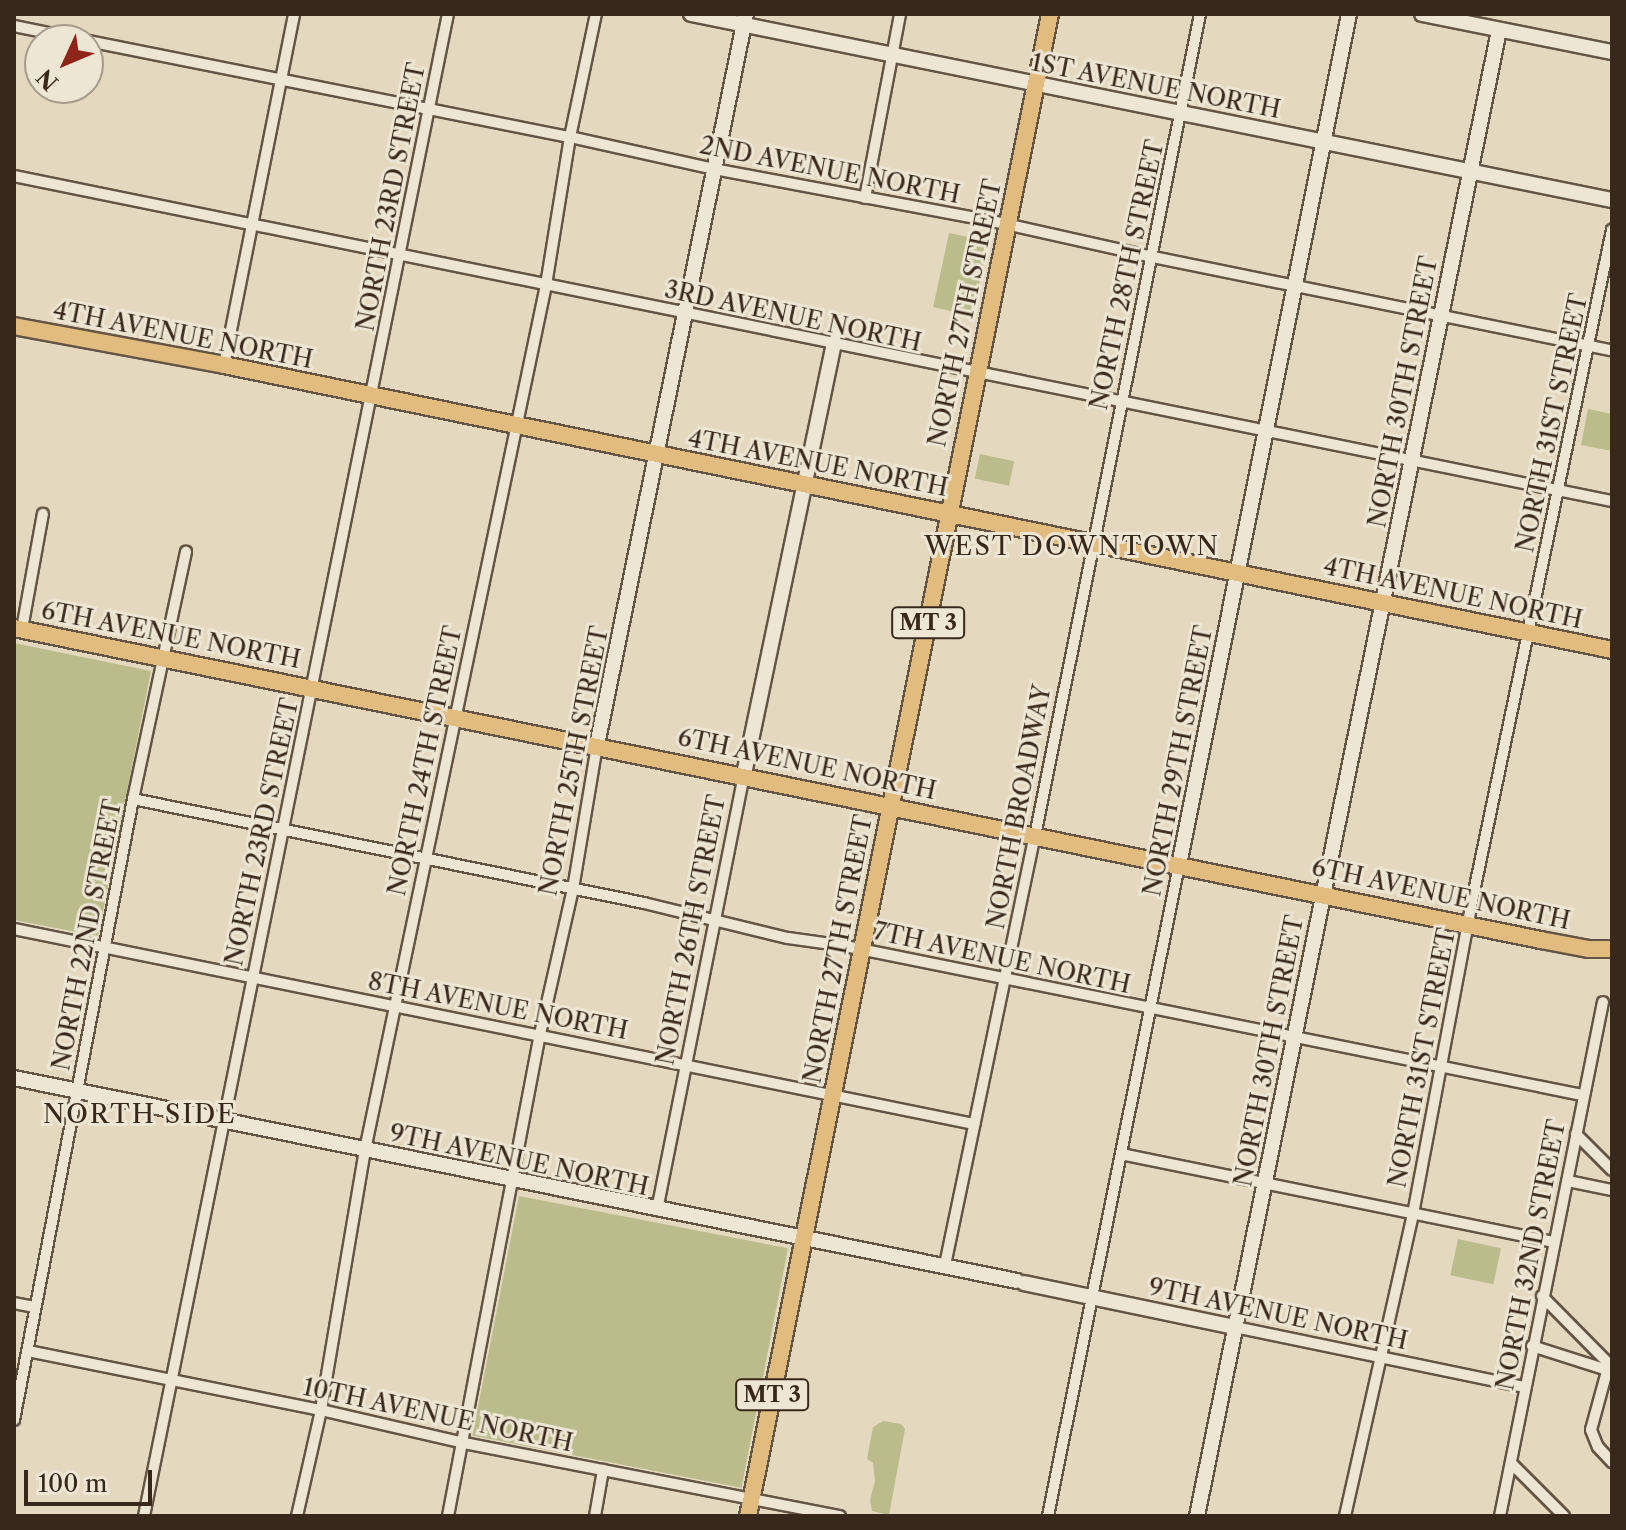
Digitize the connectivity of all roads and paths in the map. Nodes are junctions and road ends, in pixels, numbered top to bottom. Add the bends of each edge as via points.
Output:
1 (294, 14) edge
2 (448, 14) edge
3 (596, 14) edge
4 (691, 14) edge
5 (900, 14) edge
6 (1050, 14) edge
7 (1200, 14) edge
8 (1349, 14) edge
9 (1422, 14) edge
10 (745, 19) edge
11 (1499, 30) junction
12 (104, 44) edge
13 (1612, 52) edge
14 (892, 55) junction
15 (282, 79) junction
16 (1036, 84) junction
17 (429, 109) junction
18 (1180, 113) junction
19 (570, 137) junction
20 (1323, 142) junction
21 (714, 169) junction
22 (1471, 171) junction
23 (14, 176) edge
24 (865, 198) junction
25 (1612, 200) edge
26 (1008, 225) junction
27 (252, 226) junction
28 (1612, 230) edge
29 (400, 254) junction
30 (1153, 257) junction
31 (546, 285) junction
32 (1295, 285) junction
33 (685, 314) junction
34 (1441, 314) junction
35 (14, 326) edge
36 (836, 337) junction
37 (1588, 345) junction
38 (1612, 350) edge
39 (224, 365) junction
40 (977, 374) junction
41 (371, 396) junction
42 (1121, 400) junction
43 (516, 426) junction
44 (1266, 428) junction
45 (658, 456) junction
46 (1412, 459) junction
47 (805, 486) junction
48 (1558, 490) junction
49 (1612, 501) edge
50 (43, 514) dead end
51 (949, 514) junction
52 (1091, 543) junction
53 (186, 552) dead end
54 (1238, 572) junction
55 (1383, 602) junction
56 (18, 628) edge
57 (1528, 632) junction
58 (1612, 650) edge
59 (162, 657) junction
60 (312, 687) junction
61 (455, 717) junction
62 (597, 745) junction
63 (744, 774) junction
64 (133, 799) junction
65 (890, 808) junction
66 (282, 832) junction
67 (1035, 836) junction
68 (423, 860) junction
69 (1179, 865) junction
70 (573, 889) junction
71 (1323, 894) junction
72 (715, 923) junction
73 (1468, 925) junction
74 (14, 929) edge
75 (106, 946) junction
76 (1589, 949) junction
77 (1612, 949) edge
78 (861, 950) junction
79 (1612, 962) edge
80 (253, 976) junction
81 (1005, 980) junction
82 (1603, 1002) dead end
83 (397, 1007) junction
84 (1150, 1009) junction
85 (540, 1034) junction
86 (1294, 1039) junction
87 (686, 1064) junction
88 (1441, 1069) junction
89 (14, 1078) edge
90 (78, 1092) junction
91 (1582, 1095) junction
92 (834, 1096) junction
93 (223, 1122) junction
94 (974, 1124) junction
95 (1576, 1134) junction
96 (365, 1150) junction
97 (1121, 1154) junction
98 (1612, 1170) edge
99 (1568, 1181) junction
100 (514, 1182) junction
101 (1265, 1183) junction
102 (1612, 1190) edge
103 (657, 1210) junction
104 (1413, 1214) junction
105 (804, 1238) junction
106 (1553, 1242) junction
107 (945, 1265) junction
108 (1542, 1296) junction
109 (1092, 1298) junction
110 (14, 1303) edge
111 (34, 1307) junction
112 (1235, 1327) junction
113 (1532, 1346) junction
114 (28, 1351) junction
115 (1379, 1357) junction
116 (1610, 1367) edge
117 (170, 1381) junction
118 (1524, 1387) junction
119 (321, 1410) junction
120 (14, 1420) edge
121 (464, 1443) junction
122 (1612, 1462) edge
123 (1511, 1463) junction
124 (603, 1470) junction
125 (749, 1508) edge
126 (144, 1516) edge
127 (297, 1516) edge
128 (448, 1516) edge
129 (595, 1516) edge
130 (840, 1516) edge
131 (1048, 1516) edge
132 (1197, 1516) edge
133 (1345, 1516) edge
134 (1500, 1516) edge
135 (1564, 1516) edge

1 - 15 street
2 - 17 street, NORTH 23RD STREET
3 - 19 street, NORTH 24TH STREET
4 - 10 street, 1ST AVENUE NORTH
5 - 14 street
6 - 16 main road, NORTH 27TH STREET / MT 3
7 - 18 street, NORTH 28TH STREET
8 - 20 street, NORTH 29TH STREET
9 - 11 street
10 - 14 street, 1ST AVENUE NORTH
10 - 21 street, NORTH 25TH STREET
11 - 13 street
11 - 22 street, NORTH 30TH STREET
12 - 15 street, 2ND AVENUE NORTH
14 - 16 street, 1ST AVENUE NORTH
14 - 24 street
15 - 17 street, 2ND AVENUE NORTH
15 - 27 street
16 - 18 street, 1ST AVENUE NORTH
16 - 26 main road, NORTH 27TH STREET / MT 3
17 - 19 street, 2ND AVENUE NORTH
17 - 29 street, NORTH 23RD STREET
18 - 20 street, 1ST AVENUE NORTH
18 - 30 street, NORTH 28TH STREET
19 - 21 street, 2ND AVENUE NORTH
19 - 31 street, NORTH 24TH STREET
20 - 22 street, 1ST AVENUE NORTH
20 - 32 street, NORTH 29TH STREET
21 - 24 street, 2ND AVENUE NORTH
21 - 33 street, NORTH 25TH STREET
22 - 25 street, 1ST AVENUE NORTH
22 - 34 street, NORTH 30TH STREET
23 - 27 street, 3RD AVENUE NORTH
24 - 26 street, 2ND AVENUE NORTH
26 - 30 street, 2ND AVENUE NORTH
26 - 40 main road, NORTH 27TH STREET / MT 3
27 - 29 street, 3RD AVENUE NORTH
27 - 39 street
28 - 37 street, NORTH 31ST STREET
29 - 31 street, 3RD AVENUE NORTH
29 - 41 street, NORTH 23RD STREET
30 - 32 street, 2ND AVENUE NORTH
30 - 42 street, NORTH 28TH STREET
31 - 33 street, 3RD AVENUE NORTH
31 - 43 street, NORTH 24TH STREET
32 - 34 street, 2ND AVENUE NORTH
32 - 44 street, NORTH 29TH STREET
33 - 36 street, 3RD AVENUE NORTH
33 - 45 street, NORTH 25TH STREET
34 - 37 street, 2ND AVENUE NORTH
34 - 46 street, NORTH 30TH STREET
35 - 39 main road, 4TH AVENUE NORTH
36 - 40 street, 3RD AVENUE NORTH
36 - 47 street, NORTH 26TH STREET
37 - 38 street, 2ND AVENUE NORTH
37 - 48 street, NORTH 31ST STREET
39 - 41 main road, 4TH AVENUE NORTH
40 - 42 street, 3RD AVENUE NORTH
40 - 51 main road, NORTH 27TH STREET / MT 3
41 - 43 main road, 4TH AVENUE NORTH
41 - 60 street, NORTH 23RD STREET
42 - 44 street, 3RD AVENUE NORTH
42 - 52 street, NORTH 28TH STREET
43 - 45 main road, 4TH AVENUE NORTH
43 - 61 street, NORTH 24TH STREET
44 - 46 street, 3RD AVENUE NORTH
44 - 54 street, NORTH 29TH STREET
45 - 47 main road, 4TH AVENUE NORTH
45 - 62 street, NORTH 25TH STREET
46 - 48 street, 3RD AVENUE NORTH
46 - 55 street, NORTH 30TH STREET
47 - 51 main road, 4TH AVENUE NORTH
47 - 63 street, NORTH 26TH STREET
48 - 49 street, 3RD AVENUE NORTH
48 - 57 street, NORTH 31ST STREET
50 - 56 street
51 - 52 main road, 4TH AVENUE NORTH
51 - 65 main road, NORTH 27TH STREET / MT 3
52 - 54 main road, 4TH AVENUE NORTH
52 - 67 street, NORTH BROADWAY
53 - 59 street, NORTH 22ND STREET
54 - 55 main road, 4TH AVENUE NORTH
54 - 69 street, NORTH 29TH STREET
55 - 57 main road, 4TH AVENUE NORTH
55 - 71 street, NORTH 30TH STREET
56 - 59 main road, 6TH AVENUE NORTH
57 - 58 main road, 4TH AVENUE NORTH
57 - 73 street, NORTH 31ST STREET
59 - 60 main road, 6TH AVENUE NORTH
59 - 64 street, NORTH 22ND STREET
60 - 61 main road, 6TH AVENUE NORTH
60 - 66 street, NORTH 23RD STREET
61 - 62 main road, 6TH AVENUE NORTH
61 - 68 street, NORTH 24TH STREET
62 - 63 main road, 6TH AVENUE NORTH
62 - 70 street, NORTH 25TH STREET
63 - 65 main road, 6TH AVENUE NORTH
63 - 72 street, NORTH 26TH STREET
64 - 66 street, 7TH AVENUE NORTH
64 - 75 street, NORTH 22ND STREET
65 - 67 main road, 6TH AVENUE NORTH
65 - 78 main road, NORTH 27TH STREET / MT 3
66 - 68 street, 7TH AVENUE NORTH
66 - 80 street, NORTH 23RD STREET
67 - 69 main road, 6TH AVENUE NORTH
67 - 81 street, NORTH BROADWAY
68 - 70 street, 7TH AVENUE NORTH
68 - 83 street, NORTH 24TH STREET
69 - 71 main road, 6TH AVENUE NORTH
69 - 84 street, NORTH 29TH STREET
70 - 72 street, 7TH AVENUE NORTH
70 - 85 street, NORTH 25TH STREET
71 - 73 main road, 6TH AVENUE NORTH
71 - 86 street, NORTH 30TH STREET
72 - 78 street, 7TH AVENUE NORTH
72 - 87 street, NORTH 26TH STREET
73 - 76 main road, 6TH AVENUE NORTH
73 - 88 street, NORTH 31ST STREET
74 - 75 street, 8TH AVENUE NORTH
75 - 80 street, 8TH AVENUE NORTH
75 - 90 street, NORTH 22ND STREET
76 - 77 main road, 6TH AVENUE NORTH
76 - 79 main road, 6TH AVENUE NORTH
78 - 81 street, 7TH AVENUE NORTH
78 - 92 main road, NORTH 27TH STREET / MT 3
80 - 83 street, 8TH AVENUE NORTH
80 - 93 street, NORTH 23RD STREET
81 - 84 street, 7TH AVENUE NORTH
81 - 94 street, NORTH BROADWAY
82 - 91 street, NORTH 32ND STREET
83 - 85 street, 8TH AVENUE NORTH
83 - 96 street, NORTH 24TH STREET
84 - 86 street, 7TH AVENUE NORTH
84 - 97 street, NORTH 29TH STREET
85 - 87 street, 8TH AVENUE NORTH
85 - 100 street, NORTH 25TH STREET
86 - 88 street, 7TH AVENUE NORTH
86 - 101 street, NORTH 30TH STREET
87 - 92 street, 8TH AVENUE NORTH
87 - 103 street, NORTH 26TH STREET
88 - 91 street, 7TH AVENUE NORTH
88 - 104 street, NORTH 31ST STREET
89 - 90 street, 9TH AVENUE NORTH
90 - 93 street, 9TH AVENUE NORTH
90 - 111 street, NORTH 22ND STREET
91 - 95 street, NORTH 32ND STREET
92 - 94 street, 8TH AVENUE NORTH
92 - 105 main road, NORTH 27TH STREET / MT 3
93 - 96 street, 9TH AVENUE NORTH
93 - 117 street, NORTH 23RD STREET
94 - 107 street, NORTH BROADWAY
95 - 98 street
95 - 99 street, NORTH 32ND STREET
96 - 100 street, 9TH AVENUE NORTH
96 - 119 street, NORTH 24TH STREET
97 - 101 street
97 - 109 street, NORTH 29TH STREET
99 - 102 street
99 - 106 street, NORTH 32ND STREET
100 - 103 street, 9TH AVENUE NORTH
100 - 121 street, NORTH 25TH STREET
101 - 104 street
101 - 112 street, NORTH 30TH STREET
103 - 105 street, 9TH AVENUE NORTH
104 - 106 street
104 - 115 street, NORTH 31ST STREET
105 - 107 street, 9TH AVENUE NORTH
105 - 125 main road, NORTH 27TH STREET / MT 3
106 - 108 street, NORTH 32ND STREET
107 - 109 street, 9TH AVENUE NORTH
108 - 113 street, NORTH 32ND STREET
108 - 116 street
109 - 112 street, 9TH AVENUE NORTH
109 - 131 street, NORTH 29TH STREET
110 - 111 street
111 - 114 street, NORTH 22ND STREET
112 - 115 street, 9TH AVENUE NORTH
112 - 132 street, NORTH 30TH STREET
113 - 116 street
113 - 118 street, NORTH 32ND STREET
114 - 117 street, 10TH AVENUE NORTH
114 - 120 street, NORTH 22ND STREET
115 - 118 street, 9TH AVENUE NORTH
115 - 133 street, NORTH 31ST STREET
116 - 122 street via 1591,1430
117 - 119 street, 10TH AVENUE NORTH
117 - 126 street, NORTH 23RD STREET
118 - 123 street, NORTH 32ND STREET
119 - 121 street, 10TH AVENUE NORTH
119 - 127 street, NORTH 24TH STREET
121 - 124 street, 10TH AVENUE NORTH
121 - 128 street, NORTH 25TH STREET
123 - 134 street, NORTH 32ND STREET
123 - 135 street
124 - 125 street, 10TH AVENUE NORTH
124 - 129 street
125 - 130 street, 10TH AVENUE NORTH

